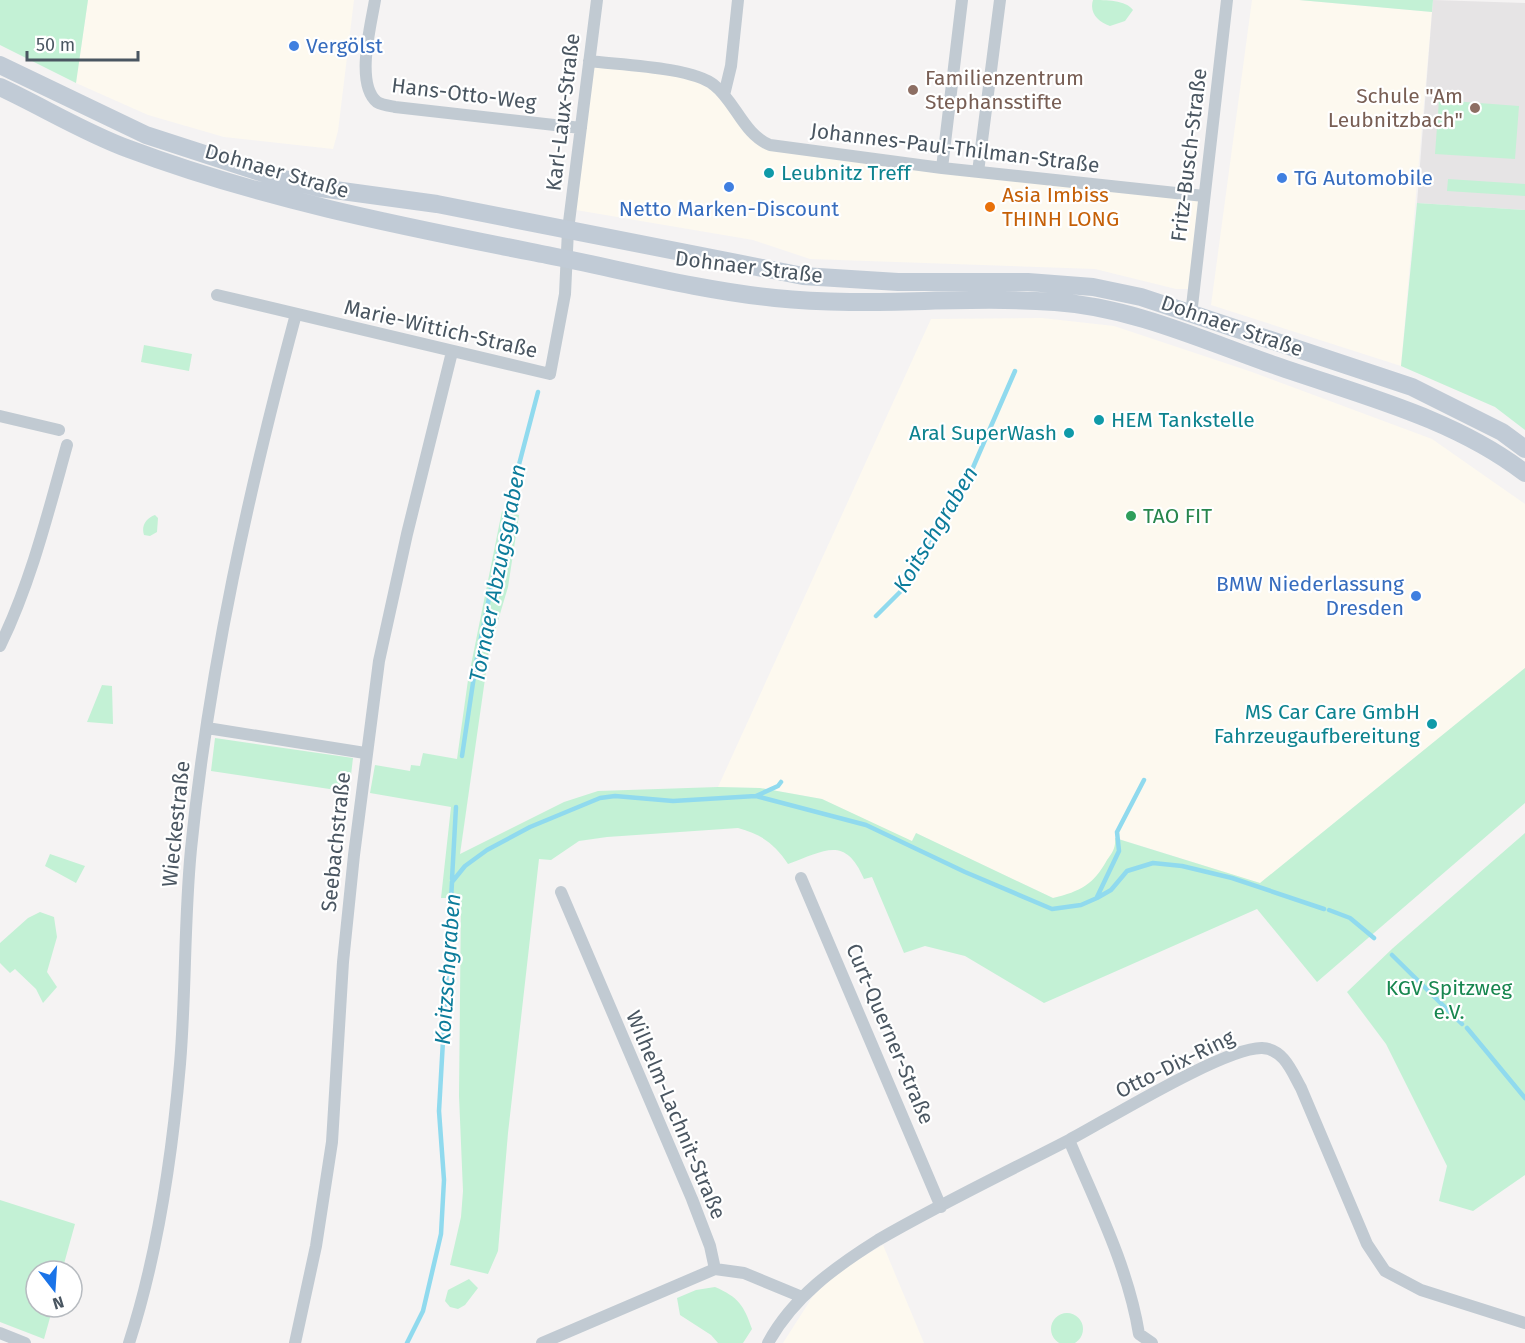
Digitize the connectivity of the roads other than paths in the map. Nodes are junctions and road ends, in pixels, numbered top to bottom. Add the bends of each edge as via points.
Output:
1 (375, 0) edge
2 (597, 0) edge
3 (738, 0) edge
4 (963, 0) edge
5 (1000, 0) edge
6 (1227, 0) edge
7 (589, 61) junction
8 (0, 65) edge
9 (0, 87) edge
10 (724, 95) junction
11 (581, 128) junction
12 (942, 168) junction
13 (978, 172) junction
14 (1204, 196) junction
15 (568, 230) junction
16 (566, 258) junction
17 (217, 295) dead end
18 (296, 314) junction
19 (1191, 315) junction
20 (452, 352) junction
21 (0, 416) edge
22 (59, 430) dead end
23 (68, 445) dead end
24 (1525, 449) edge
25 (1525, 473) edge
26 (0, 646) edge
27 (207, 728) junction
28 (366, 753) junction
29 (801, 878) dead end
30 (561, 892) dead end
31 (1069, 1140) junction
32 (941, 1207) junction
33 (715, 1269) junction
34 (802, 1298) junction
35 (1525, 1323) edge
36 (0, 1333) edge
37 (25, 1343) edge
38 (129, 1343) edge
39 (296, 1343) edge
40 (542, 1343) edge
41 (768, 1343) edge
42 (1152, 1343) edge

1 - 11 street, Hans-Otto-Weg via 365,70 370,94 378,103
2 - 7 street, Karl-Laux-Straße
3 - 10 street
4 - 12 street
5 - 13 street
6 - 14 street, Fritz-Busch-Straße
7 - 10 street, Johannes-Paul-Thilman-Straße via 697,74
7 - 11 street, Karl-Laux-Straße
8 - 15 main road, Dohnaer Straße via 146,135 272,176 320,188 437,204
9 - 16 main road, Dohnaer Straße via 126,148 244,186 332,212
10 - 12 street, Johannes-Paul-Thilman-Straße via 757,138 770,145
11 - 15 street, Karl-Laux-Straße
12 - 13 street, Johannes-Paul-Thilman-Straße
13 - 14 street, Johannes-Paul-Thilman-Straße
14 - 19 street, Fritz-Busch-Straße
15 - 16 street, Marie-Wittich-Straße
15 - 19 main road, Dohnaer Straße via 803,276 1093,287 1141,297
16 - 20 street, Marie-Wittich-Straße via 565,294 550,374
16 - 25 main road, Dohnaer Straße via 654,278 776,298 1012,300 1119,311 1406,412 1470,438
17 - 18 street, Marie-Wittich-Straße
18 - 20 street, Marie-Wittich-Straße
18 - 27 street, Wieckestraße via 239,547
19 - 24 main road, Dohnaer Straße via 1412,387 1502,432
20 - 28 street, Seebachstraße via 390,610
21 - 22 street
23 - 26 street via 15,616
27 - 28 street
27 - 38 street, Wieckestraße via 189,874 180,1063 171,1142 158,1222
28 - 39 street, Seebachstraße via 343,962 332,1142
29 - 32 street, Curt-Querner-Straße
30 - 33 street, Wilhelm-Lachnit-Straße via 699,1216
31 - 32 street, Otto-Dix-Ring
31 - 35 street, Otto-Dix-Ring via 1237,1053 1254,1048 1274,1052 1283,1058 1301,1088 1367,1244 1385,1272 1421,1290
31 - 42 street via 1135,1305 1139,1334
32 - 34 street, Otto-Dix-Ring via 838,1265
33 - 34 street via 744,1273
33 - 40 street
34 - 41 street, Otto-Dix-Ring
36 - 37 street

